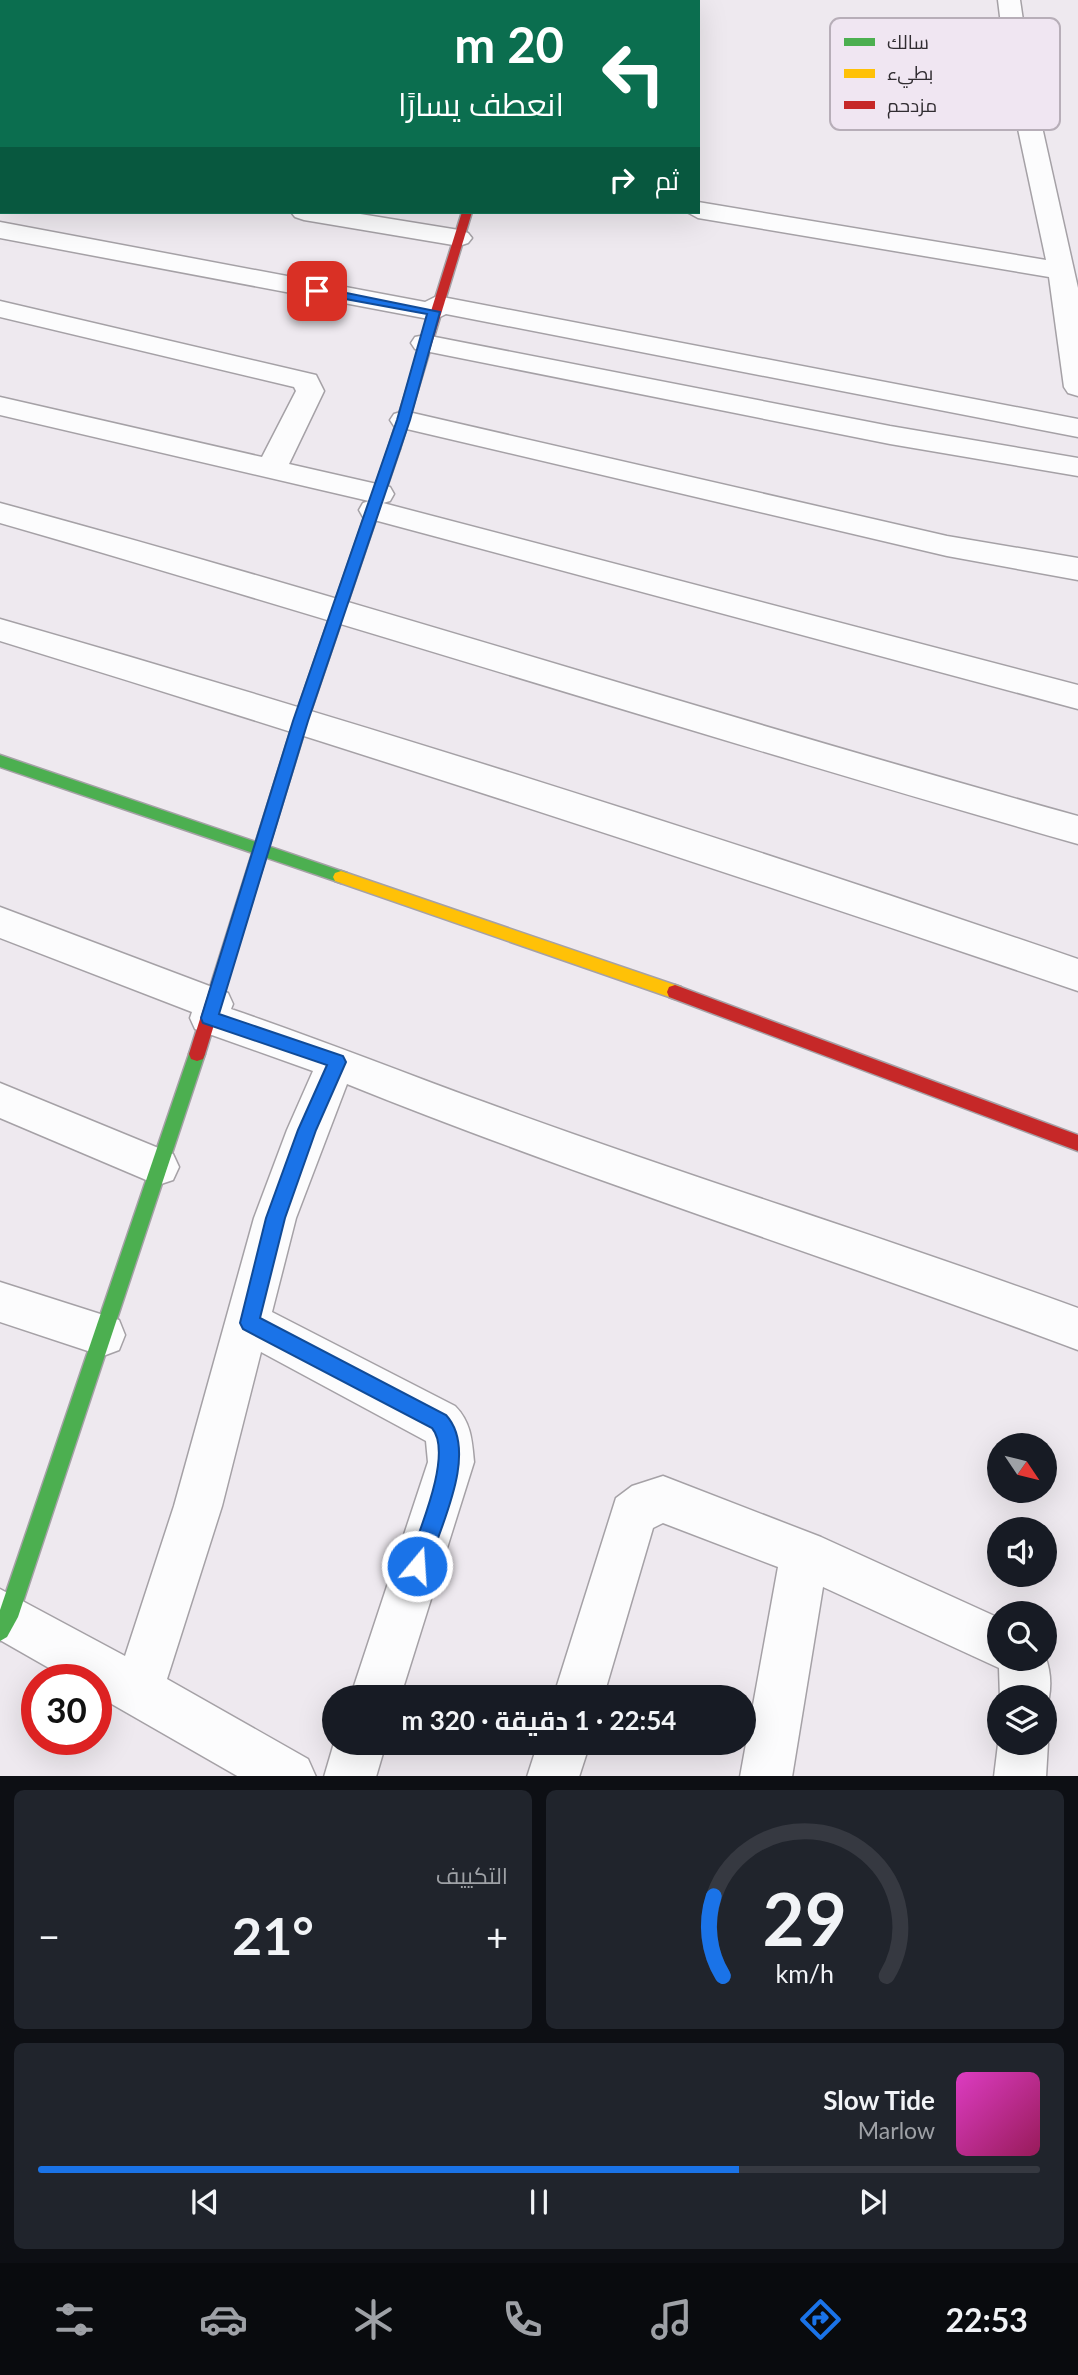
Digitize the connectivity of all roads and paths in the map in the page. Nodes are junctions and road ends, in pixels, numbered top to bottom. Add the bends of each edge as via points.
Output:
1 (1009, 0) edge
2 (1011, 18) edge
3 (1035, 130) edge
4 (700, 210) edge
5 (315, 214) edge
6 (466, 214) edge
7 (0, 230) edge
8 (1066, 230) edge
9 (458, 239) junction
10 (1062, 271) junction
11 (436, 308) junction
12 (1074, 308) edge
13 (0, 309) edge
14 (425, 344) junction
15 (1078, 387) edge
16 (0, 406) edge
17 (404, 420) junction
18 (1078, 428) edge
19 (1078, 467) edge
20 (271, 470) junction
21 (376, 502) junction
22 (0, 513) edge
23 (1078, 569) edge
24 (339, 610) junction
25 (0, 630) edge
26 (1078, 697) edge
27 (301, 721) junction
28 (0, 761) edge
29 (1078, 831) edge
30 (263, 851) junction
31 (0, 922) edge
32 (1078, 975) edge
33 (212, 1011) junction
34 (337, 1062) junction
35 (0, 1100) edge
36 (1078, 1143) edge
37 (158, 1167) junction
38 (0, 1302) edge
39 (249, 1323) junction
40 (1078, 1329) edge
41 (103, 1335) junction
42 (804, 1554) junction
43 (3, 1620) edge
44 (987, 1638) edge
45 (379, 1685) edge
46 (582, 1685) edge
47 (138, 1691) junction
48 (356, 1755) edge
49 (560, 1755) edge
50 (1021, 1755) edge
51 (290, 1776) edge
52 (350, 1776) edge
53 (552, 1776) edge
54 (765, 1776) edge
55 (1020, 1776) edge

1 - 2 street
3 - 8 street
4 - 10 street
5 - 9 street
6 - 9 street
7 - 11 street
8 - 10 street
9 - 11 street
10 - 12 street
11 - 14 street
11 - 18 street
12 - 15 street
13 - 20 street via 306,381 310,391
14 - 17 street
14 - 19 street
16 - 20 street
17 - 21 street
17 - 23 street via 947,546
20 - 21 street
21 - 24 street
21 - 26 street
22 - 24 street
24 - 27 street
24 - 29 street
25 - 27 street
27 - 30 street
27 - 32 street
28 - 30 street
30 - 33 street
30 - 36 street via 671,990
31 - 33 street
33 - 34 street
33 - 37 street
34 - 39 street via 275,1218
34 - 40 street via 475,1117
35 - 37 street
37 - 41 street
38 - 41 street
39 - 45 street via 439,1422 448,1432 451,1462
39 - 47 street via 198,1506
41 - 43 street
42 - 44 street
42 - 46 street via 668,1500 642,1504 633,1515
42 - 54 street
43 - 47 street
47 - 51 street
48 - 52 street
49 - 53 street
50 - 55 street

